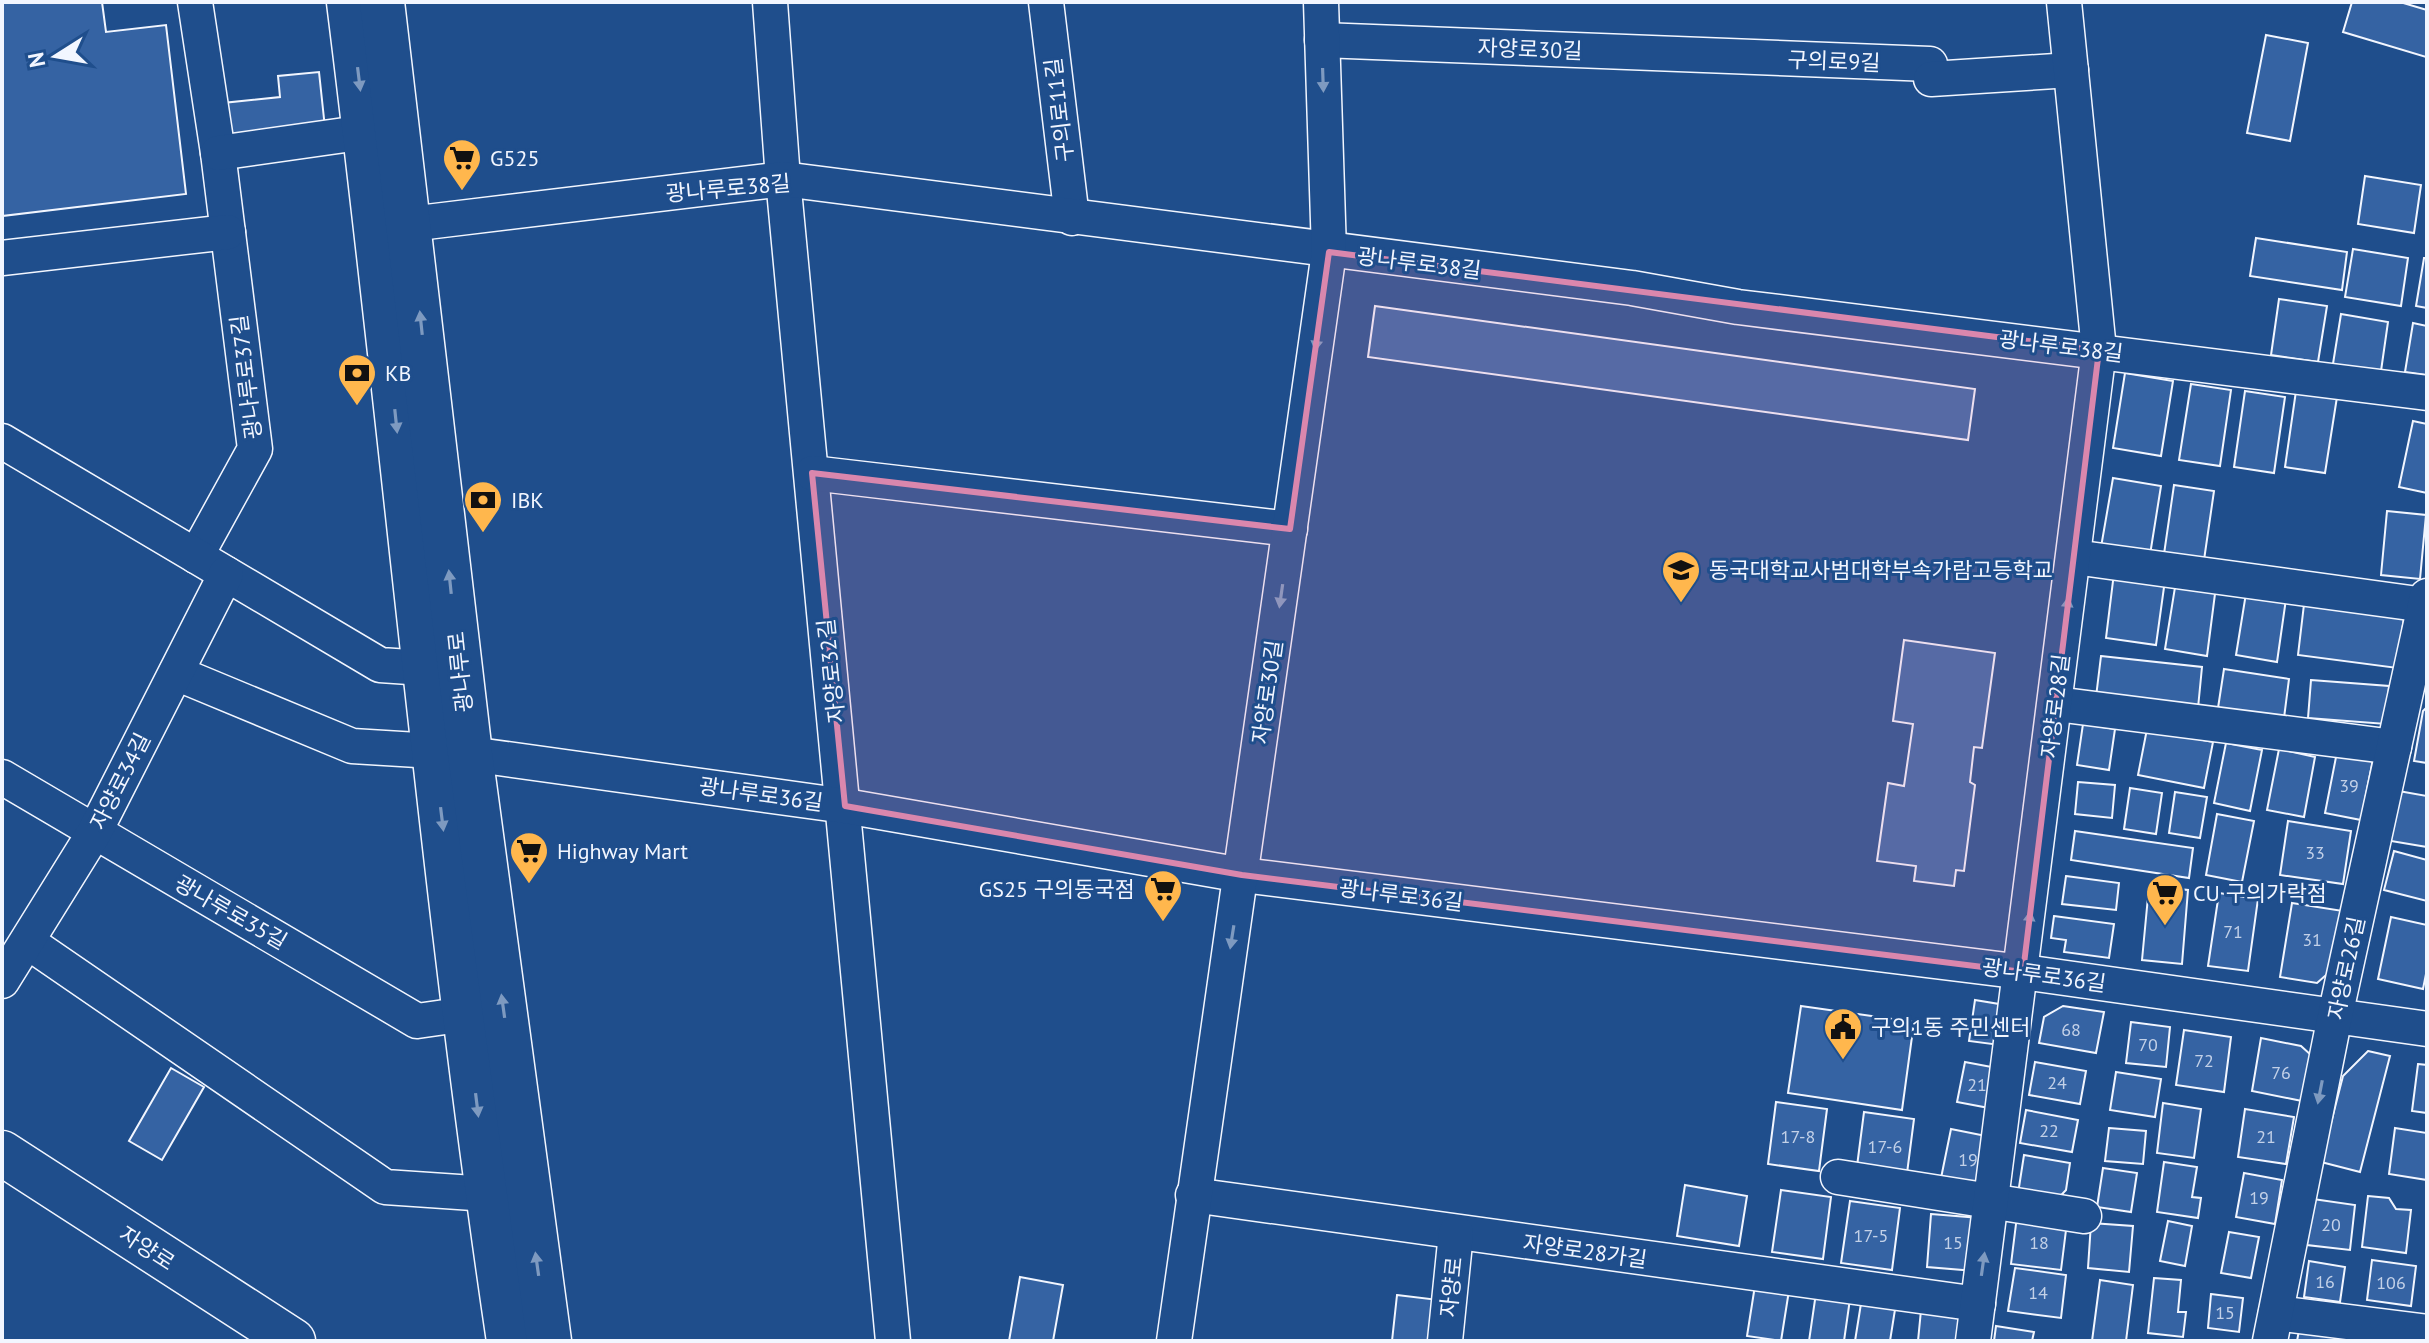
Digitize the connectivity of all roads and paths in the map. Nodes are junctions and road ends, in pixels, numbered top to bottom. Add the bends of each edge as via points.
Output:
1 (195, 2) edge
2 (349, 2) edge
3 (382, 2) edge
4 (770, 2) edge
5 (1046, 2) edge
6 (1321, 2) edge
7 (2064, 2) edge
8 (1322, 40) junction
9 (1738, 57) joint
10 (2071, 70) junction
11 (366, 132) junction
12 (218, 153) junction
13 (783, 179) junction
14 (1072, 218) junction
15 (410, 224) junction
16 (228, 232) junction
17 (1329, 252) junction
18 (2, 258) edge
19 (2099, 350) junction
20 (2427, 393) edge
21 (2, 441) edge
22 (812, 473) junction
23 (1290, 529) junction
24 (196, 556) junction
25 (2074, 557) junction
26 (226, 574) junction
27 (2426, 601) edge
28 (424, 668) junction
29 (176, 673) junction
30 (2417, 688) edge
31 (2056, 704) junction
32 (2394, 747) junction
33 (452, 752) junction
34 (2, 777) edge
35 (845, 806) junction
36 (94, 833) junction
37 (1242, 875) junction
38 (28, 942) junction
39 (2023, 972) junction
40 (2, 981) edge
41 (466, 1014) junction
42 (2335, 1016) junction
43 (2427, 1029) edge
44 (2, 1153) edge
45 (1838, 1177) dead end
46 (488, 1194) junction
47 (1193, 1195) junction
48 (1992, 1201) junction
49 (2084, 1216) dead end
50 (1456, 1233) junction
51 (1978, 1304) junction
52 (2273, 1327) edge
53 (2427, 1332) edge
54 (293, 1341) edge
55 (509, 1341) edge
56 (549, 1341) edge
57 (893, 1341) edge
58 (1174, 1341) edge
59 (1445, 1341) edge
60 (1973, 1341) edge

1 - 12 street, 광나루로37길
2 -> 11 main road, 광나루로
3 - 15 main road, 광나루로
4 - 13 street, 자양로32길
5 - 14 street, 구의로11길
6 - 8 street, 자양로30길
7 - 10 street, 자양로28길
8 - 9 street, 자양로30길
8 -> 17 street, 자양로30길
9 - 10 street, 구의로9길 via 1930,72
10 - 19 street, 자양로28길
11 - 12 street
11 -> 28 main road, 광나루로
12 - 16 street, 광나루로37길
13 - 14 street, 광나루로38길
13 - 15 street, 광나루로38길
13 - 22 street, 자양로32길
14 - 17 street, 광나루로38길
33 -> 15 main road, 광나루로
16 - 18 street
16 - 24 street, 광나루로37길 via 255,449
17 - 19 street, 광나루로38길
17 -> 23 street, 자양로30길
19 - 20 street, 광나루로38길
19 - 25 street, 자양로28길
21 - 24 street
22 - 23 street
22 - 35 street, 자양로32길
23 -> 37 street, 자양로30길
24 - 26 street
25 - 27 street
31 -> 25 street, 자양로28길
26 - 28 street via 380,665
26 - 29 street, 자양로34길
27 - 30 street, 자양로26길
28 - 33 main road, 광나루로
29 - 33 street via 352,746
29 - 36 street, 자양로34길
30 - 32 street, 자양로26길
31 - 32 street
39 -> 31 street, 자양로28길
32 - 42 street, 자양로26길
33 - 35 street, 광나루로36길
33 -> 41 main road, 광나루로
56 -> 33 main road, 광나루로
34 - 36 street, 광나루로35길
35 - 37 street, 광나루로36길
35 - 57 street, 자양로32길
36 - 38 street, 자양로34길
36 - 41 street, 광나루로35길 via 417,1021
37 - 39 street, 광나루로36길
37 -> 47 street, 자양로30길
38 - 40 street, 자양로34길
38 - 46 street via 385,1187
39 - 42 street, 광나루로36길
39 - 48 street, 자양로28길
41 -> 46 main road, 광나루로
42 - 43 street, 광나루로36길
42 -> 52 street, 자양로26길
44 - 54 main road, 자양로
45 - 48 street
46 - 55 main road, 광나루로
47 - 50 street, 자양로28가길
47 - 58 street, 자양로30길
48 - 49 street
51 -> 48 street, 자양로28길
50 - 51 street, 자양로28가길
50 - 59 street, 자양로
51 - 60 street, 자양로28길
52 - 53 street

